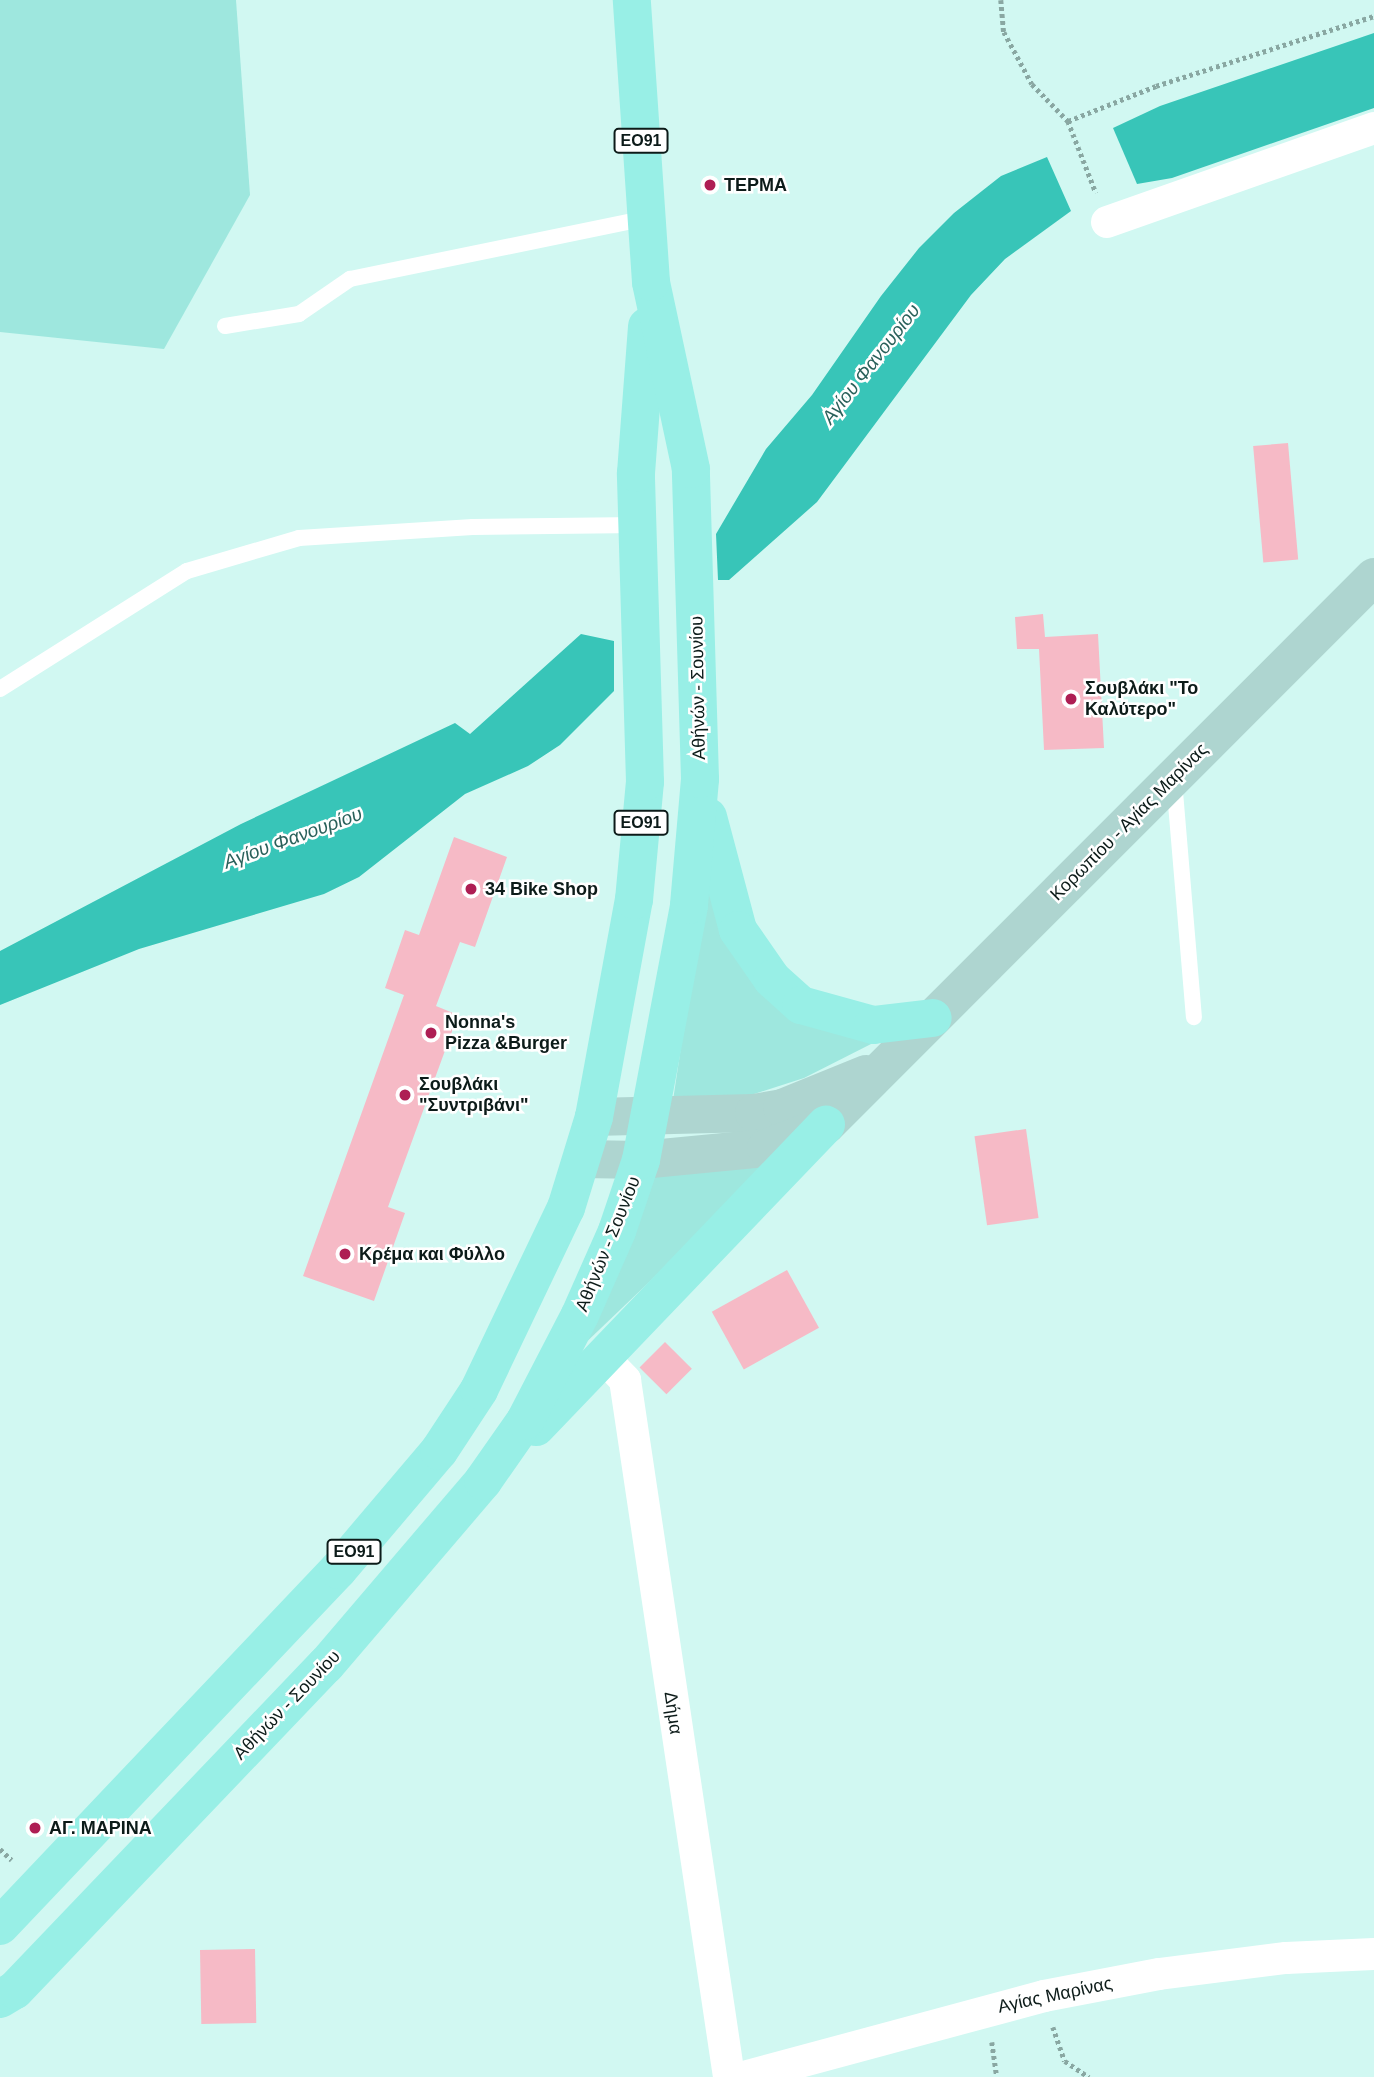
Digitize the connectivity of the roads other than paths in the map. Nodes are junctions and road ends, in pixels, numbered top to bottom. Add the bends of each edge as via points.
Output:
1 (632, 0) edge
2 (1374, 128) edge
3 (646, 218) junction
4 (1107, 222) road end
5 (651, 282) junction
6 (225, 326) dead end
7 (639, 525) junction
8 (1374, 576) edge
9 (0, 689) edge
10 (1173, 778) junction
11 (700, 779) junction
12 (1194, 1017) dead end
13 (933, 1018) junction
14 (885, 1066) junction
15 (651, 1116) junction
16 (594, 1117) junction
17 (826, 1125) junction
18 (583, 1159) junction
19 (641, 1160) junction
20 (603, 1357) junction
21 (483, 1481) junction
22 (0, 1926) edge
23 (1374, 1954) edge
24 (0, 1998) edge
25 (744, 2077) edge

1 - 3 main road, Αθήνών - Σουνίου / ΕΟ91
2 - 4 street
3 - 5 main road, Αθήνών - Σουνίου / ΕΟ91
3 - 6 lane via 350,279 299,314
5 - 7 main road, Αθήνών - Σουνίου / ΕΟ91 via 636,473
5 - 11 main road, Αθήνών - Σουνίου / ΕΟ91 via 691,469
7 - 9 lane via 473,527 299,538 187,571
7 - 16 main road, Αθήνών - Σουνίου / ΕΟ91 via 645,782 634,900
8 - 10 main road, Κορωπίου - Αγίας Μαρίνας
10 - 12 lane
10 - 13 main road, Κορωπίου - Αγίας Μαρίνας
11 - 13 main road via 723,886 738,930 772,979 801,1005 837,1019 873,1025
11 - 15 main road, Αθήνών - Σουνίου / ΕΟ91 via 689,905
13 - 14 main road, Κορωπίου - Αγίας Μαρίνας
14 - 15 main road, Κορωπίου - Αγίας Μαρίνας via 782,1108
14 - 17 main road, Κορωπίου - Αγίας Μαρίνας
15 - 16 main road, Κορωπίου - Αγίας Μαρίνας
15 - 19 main road, Αθήνών - Σουνίου / ΕΟ91
16 - 18 main road, Αθήνών - Σουνίου / ΕΟ91
17 - 19 main road, Κορωπίου - Αγίας Μαρίνας via 766,1148
17 - 20 main road
18 - 19 main road, Κορωπίου - Αγίας Μαρίνας
18 - 22 main road, Αθήνών - Σουνίου / ΕΟ91 via 529,1291 479,1390 439,1451 338,1570
19 - 21 main road, Αθήνών - Σουνίου / ΕΟ91 via 617,1231 580,1315 525,1421
20 - 21 main road
20 - 25 street, Δήμα via 625,1380
21 - 24 main road, Αθήνών - Σουνίου / ΕΟ91 via 343,1646 15,1990
23 - 25 street, Αγίας Μαρίνας via 1286,1958 1159,1974 1044,1996

